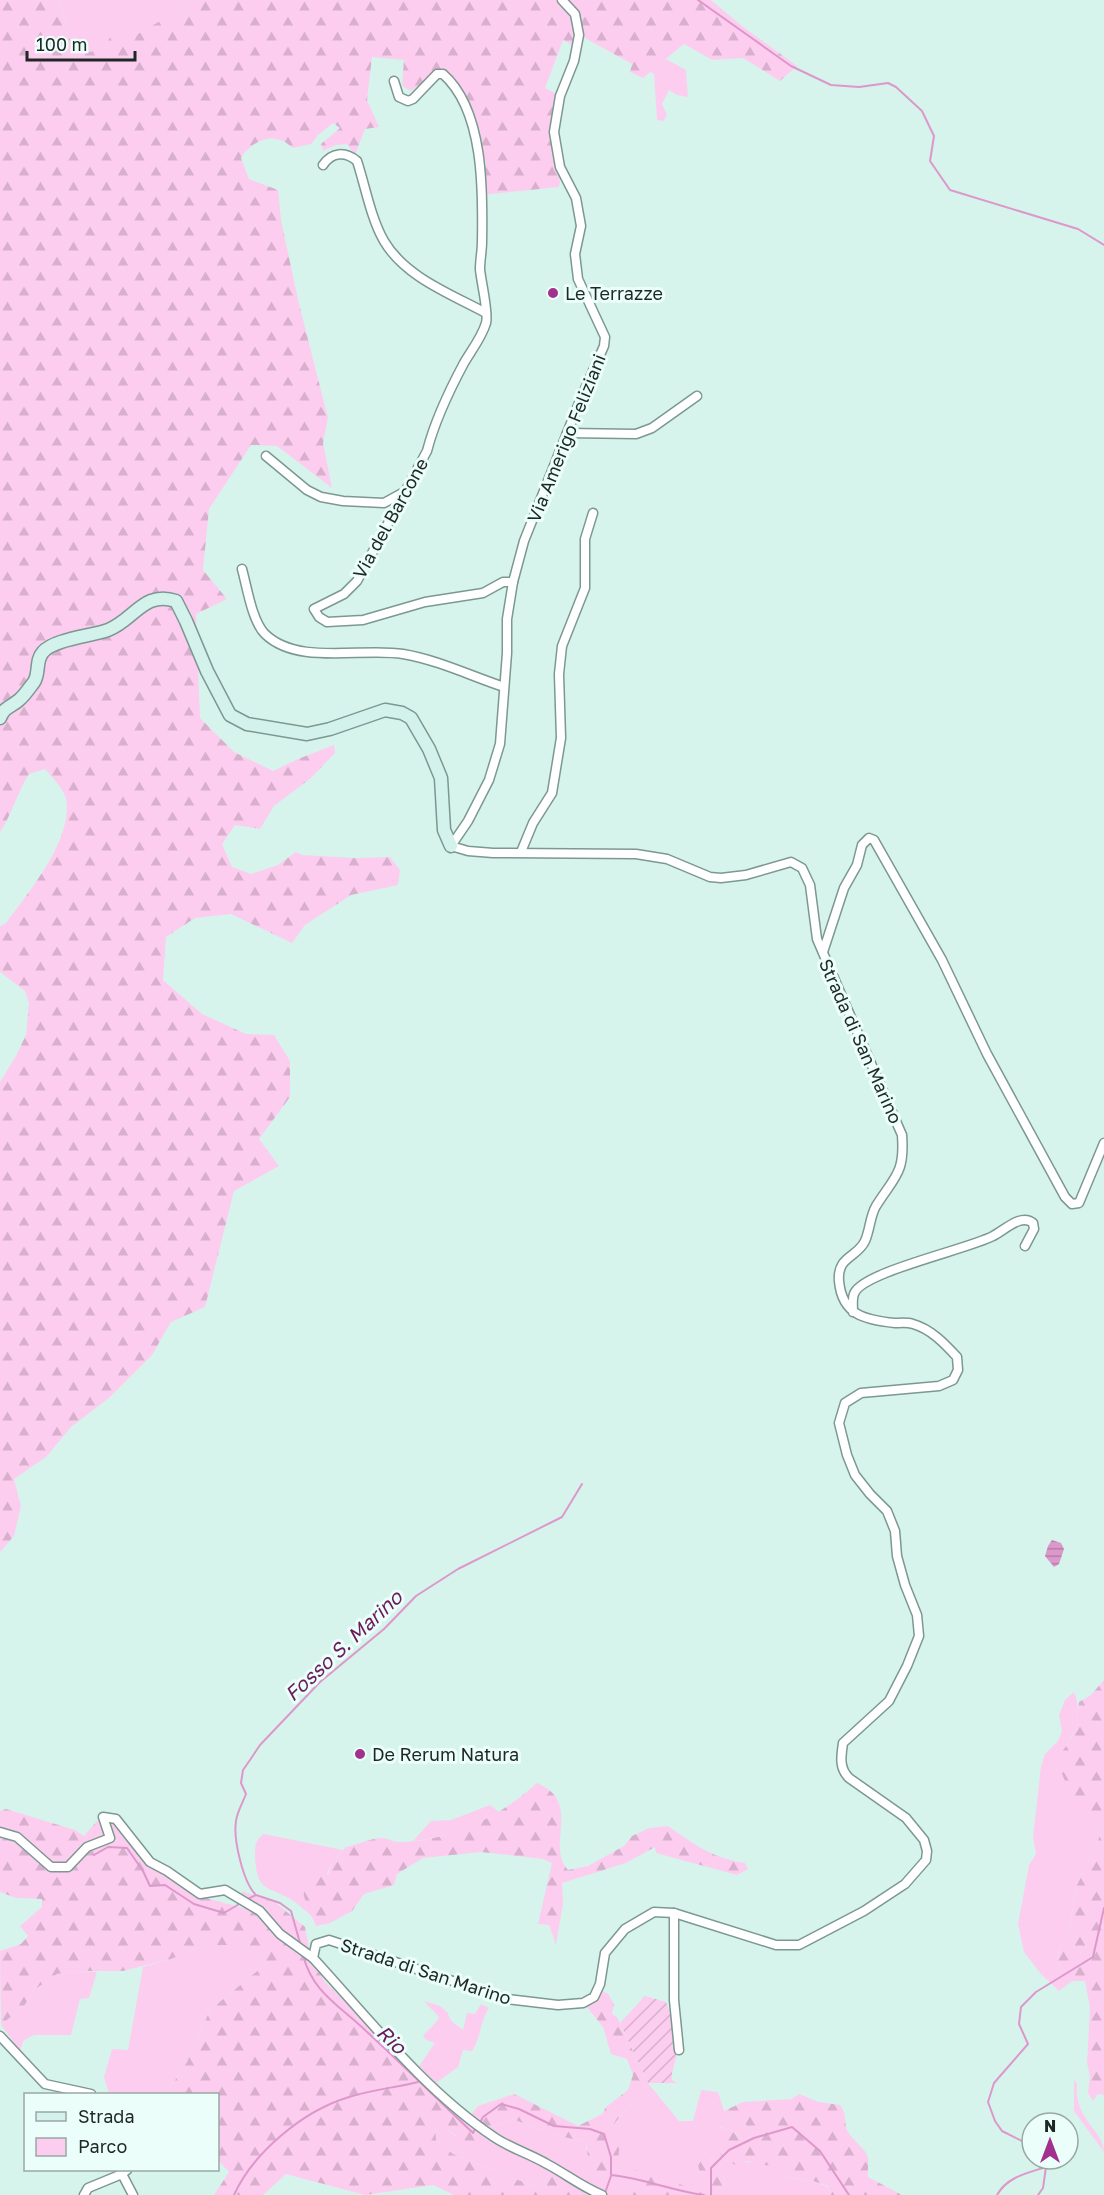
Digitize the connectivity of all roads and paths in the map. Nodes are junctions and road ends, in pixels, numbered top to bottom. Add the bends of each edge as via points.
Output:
1 (562, 0) edge
2 (394, 81) dead end
3 (323, 165) dead end
4 (486, 313) junction
5 (697, 396) dead end
6 (567, 433) junction
7 (266, 456) dead end
8 (404, 492) junction
9 (593, 513) dead end
10 (242, 569) dead end
11 (513, 582) junction
12 (504, 687) junction
13 (0, 718) edge
14 (451, 846) junction
15 (521, 852) junction
16 (823, 952) junction
17 (1104, 1143) edge
18 (1025, 1246) dead end
19 (853, 1312) junction
20 (0, 1832) edge
21 (674, 1913) junction
22 (310, 1955) junction
23 (0, 2036) edge
24 (679, 2050) dead end
25 (86, 2093) edge
26 (125, 2172) edge
27 (84, 2195) edge
28 (133, 2195) edge
29 (602, 2195) edge

1 - 6 street, Via Amerigo Feliziani via 575,14 579,35 560,96 554,132 560,167 576,198 580,226 575,254 578,279 605,337
2 - 4 street, Via del Barcone via 399,97 408,101 437,74 442,74 463,102 476,139 480,166 480,265
3 - 4 street via 331,156 343,153 357,161 384,240 396,256 420,277
4 - 8 street, Via del Barcone via 486,323 449,392 427,451
5 - 6 street via 652,428 636,434
6 - 11 street, Via Amerigo Feliziani via 524,541
7 - 8 street via 321,497 384,503
8 - 11 street, Via del Barcone via 357,581 344,594 314,609 319,617 327,622 363,620 425,602 483,593 503,582
9 - 15 street via 585,539 585,588 562,646 561,738 552,793
10 - 12 street via 256,619 264,634 280,644 301,652 422,658
11 - 12 street, Via Amerigo Feliziani
12 - 14 street, Via Amerigo Feliziani via 500,744 489,780
13 - 14 street via 3,710 20,699 36,679 44,650 109,630 144,603 164,597 176,601 230,715 247,724 307,734 385,710 411,718 441,778 444,830
14 - 15 street, Strada di San Marino via 468,851
15 - 16 street, Strada di San Marino via 636,854 667,859 721,878 791,862 802,868 810,885 817,939
16 - 17 street via 862,845 868,838 874,840 1072,1204 1079,1203 1085,1193
16 - 19 street, Strada di San Marino via 902,1134 902,1165 875,1207 864,1242 842,1263 841,1296
18 - 19 street via 1034,1229 1028,1219 991,1237 862,1284 854,1293
19 - 21 street, Strada di San Marino via 869,1320 913,1324 933,1334 957,1357 958,1370 953,1380 939,1386 861,1393 844,1403 839,1423 855,1475 887,1511 895,1531 897,1556 917,1615 919,1636 889,1701 843,1743 841,1762 849,1778 906,1818 924,1840 926,1860 905,1884 799,1945 776,1945
20 - 22 street via 17,1837 51,1867 68,1867 87,1847 110,1838 103,1817 116,1819 150,1862 200,1894 225,1890 260,1911 280,1934
21 - 22 street, Strada di San Marino via 654,1912 625,1929 605,1953 594,1997 583,2003 558,2006 507,1999 329,1940 316,1944
21 - 24 street via 674,2000
22 - 29 street, Strada di San Marino via 457,2110 496,2138
23 - 25 street via 45,2084
26 - 27 street via 88,2188
26 - 28 street

